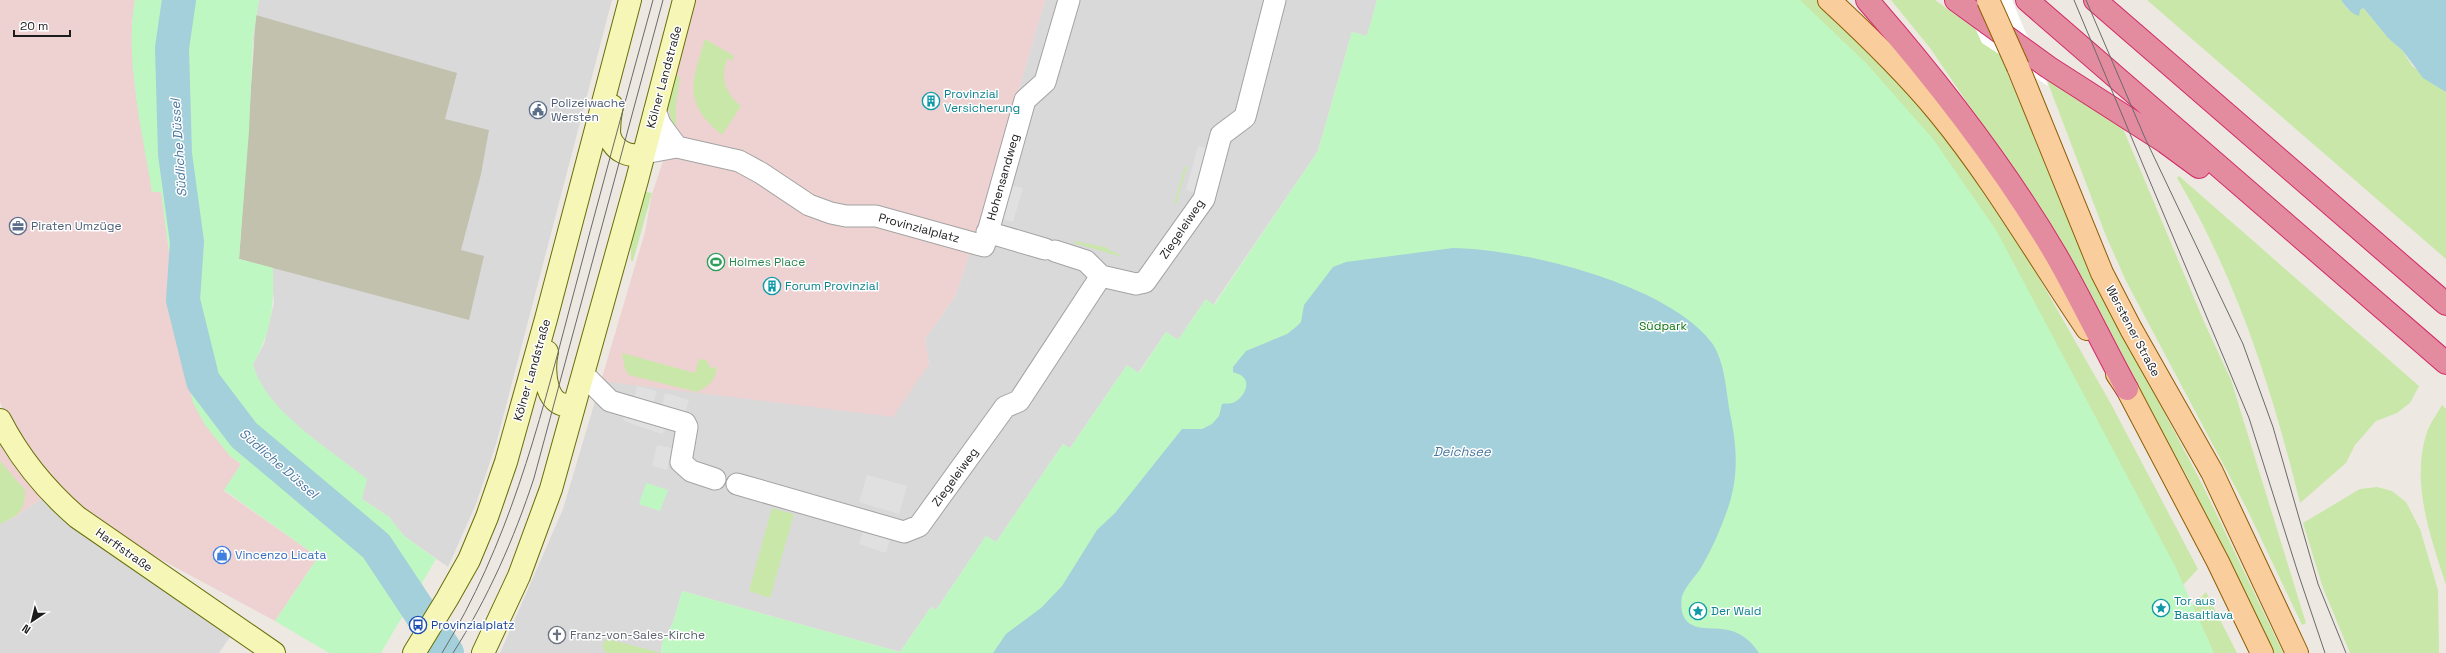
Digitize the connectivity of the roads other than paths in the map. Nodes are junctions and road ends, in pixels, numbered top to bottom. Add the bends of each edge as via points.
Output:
1 (630, 0) edge
2 (684, 0) edge
3 (1069, 0) edge
4 (1275, 0) edge
5 (1829, 0) edge
6 (1867, 0) edge
7 (1956, 0) edge
8 (1988, 0) edge
9 (2027, 0) edge
10 (2095, 0) edge
11 (2104, 0) edge
12 (2120, 21) junction
13 (611, 72) junction
14 (655, 110) junction
15 (677, 148) junction
16 (644, 153) junction
17 (986, 239) junction
18 (2319, 254) junction
19 (1101, 276) junction
20 (2446, 304) edge
21 (546, 319) junction
22 (2446, 363) edge
23 (583, 374) junction
24 (2127, 389) junction
25 (610, 401) junction
26 (575, 403) junction
27 (0, 420) edge
28 (715, 479) dead end
29 (737, 484) dead end
30 (274, 653) edge
31 (414, 653) edge
32 (483, 653) edge
33 (2262, 653) edge
34 (2297, 653) edge

1 - 13 main road, Kölner Landstraße
2 - 14 main road, Kölner Landstraße
3 - 17 street, Hohensandweg via 1045,82 1025,100
4 - 19 street, Ziegeleiweg via 1245,117 1221,135 1206,193 1200,206 1145,282 1136,284
5 - 24 main road via 1894,63 1939,114 1980,168
6 - 24 highway via 1926,68 2056,255
7 - 18 highway via 2048,67 2165,142
8 - 34 main road, Werstener Straße, bridge via 2102,273 2212,472
9 - 18 highway
10 - 12 highway
11 - 12 highway
12 - 20 highway
13 - 16 main road via 618,83 611,111 611,139 628,155
13 - 21 main road, Kölner Landstraße
14 - 15 street via 660,124
14 - 16 main road, Kölner Landstraße
15 - 16 street, Provinzialplatz
15 - 17 street, Provinzialplatz via 739,161 809,205 831,212 846,216 876,216
16 - 23 main road, Kölner Landstraße
17 - 19 street via 1050,250 1086,261
18 - 22 highway
19 - 29 street, Ziegeleiweg via 1019,401 1005,407 919,526 904,532
21 - 26 main road via 552,330 545,359 544,379 548,389 560,403
21 - 31 main road, Kölner Landstraße via 506,462 487,517 469,560
23 - 25 street
23 - 26 main road, Kölner Landstraße
24 - 33 main road via 2218,562
25 - 26 street via 601,404
25 - 28 street via 685,423 687,427 681,457 683,466
26 - 32 main road, Kölner Landstraße via 551,489 534,537
27 - 30 main road, Harffstraße via 38,478 76,517

